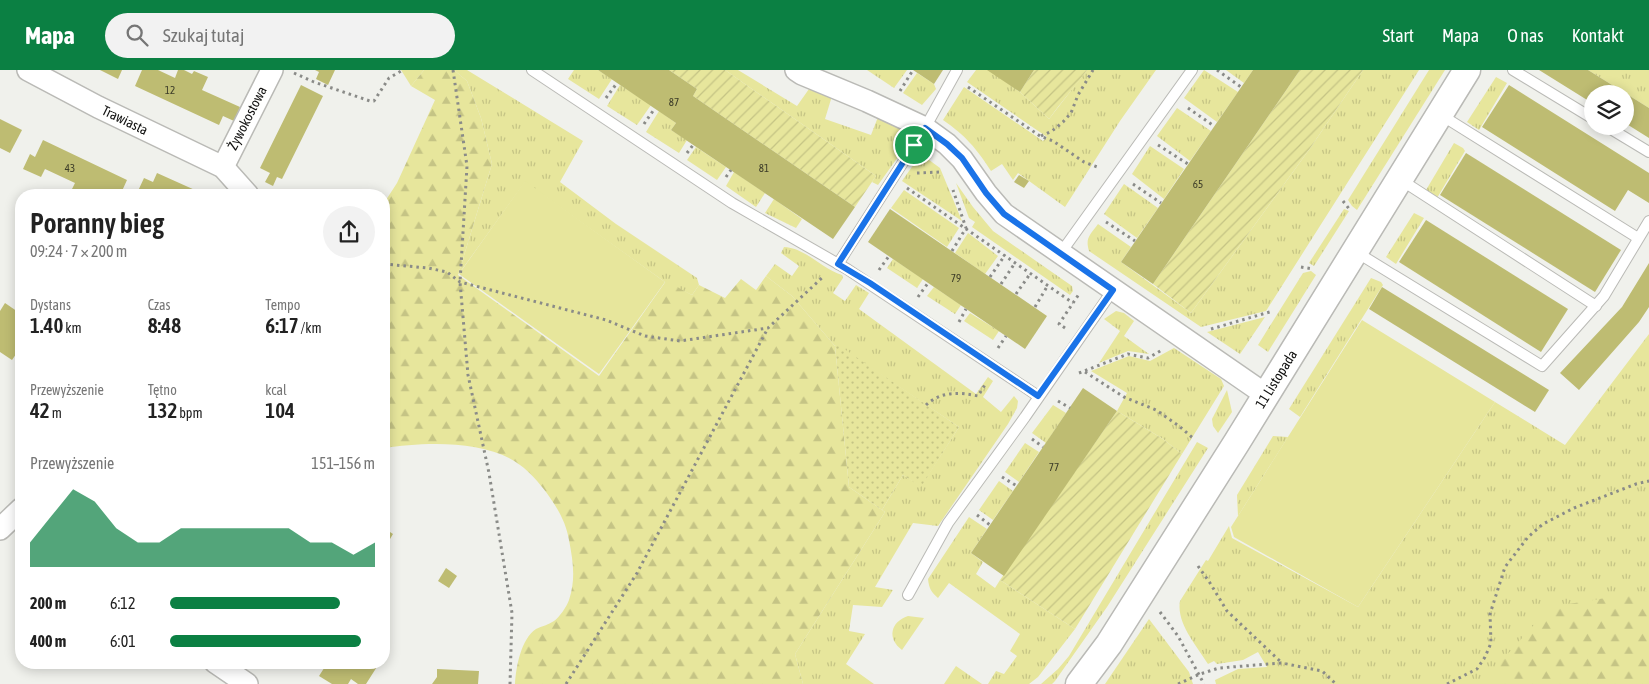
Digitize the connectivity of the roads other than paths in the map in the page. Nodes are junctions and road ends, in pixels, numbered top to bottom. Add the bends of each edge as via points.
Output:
1 (28, 70) edge
2 (272, 70) edge
3 (532, 70) edge
4 (796, 70) edge
5 (957, 70) edge
6 (1192, 70) edge
7 (1467, 70) edge
8 (1513, 70) edge
9 (1584, 113) edge
10 (1440, 114) junction
11 (925, 128) junction
12 (1621, 135) edge
13 (1649, 152) edge
14 (223, 166) junction
15 (1400, 179) junction
16 (243, 189) edge
17 (1649, 221) edge
18 (1638, 238) junction
19 (1355, 251) junction
20 (1060, 254) junction
21 (838, 264) junction
22 (1113, 290) junction
23 (1596, 306) junction
24 (1266, 395) junction
25 (1038, 396) junction
26 (908, 595) dead end
27 (225, 669) edge
28 (247, 684) edge
29 (1079, 684) edge

1 - 14 street, Trawiasta
2 - 14 street, Żywokostowa
3 - 21 lane via 732,203
4 - 11 street
5 - 11 lane
6 - 20 lane
7 - 10 street, 11 Listopada
8 - 9 lane
10 - 15 street, 11 Listopada
10 - 18 lane
11 - 20 street via 962,158 1004,214
11 - 21 lane
12 - 13 lane
14 - 16 street
15 - 19 street, 11 Listopada
15 - 23 lane
17 - 18 lane
18 - 23 lane
19 - 23 lane via 1542,366
19 - 24 street, 11 Listopada
20 - 22 street
21 - 25 lane
22 - 24 street
22 - 25 lane
24 - 29 street, 11 Listopada via 1110,644
25 - 26 lane via 948,523
27 - 28 street

